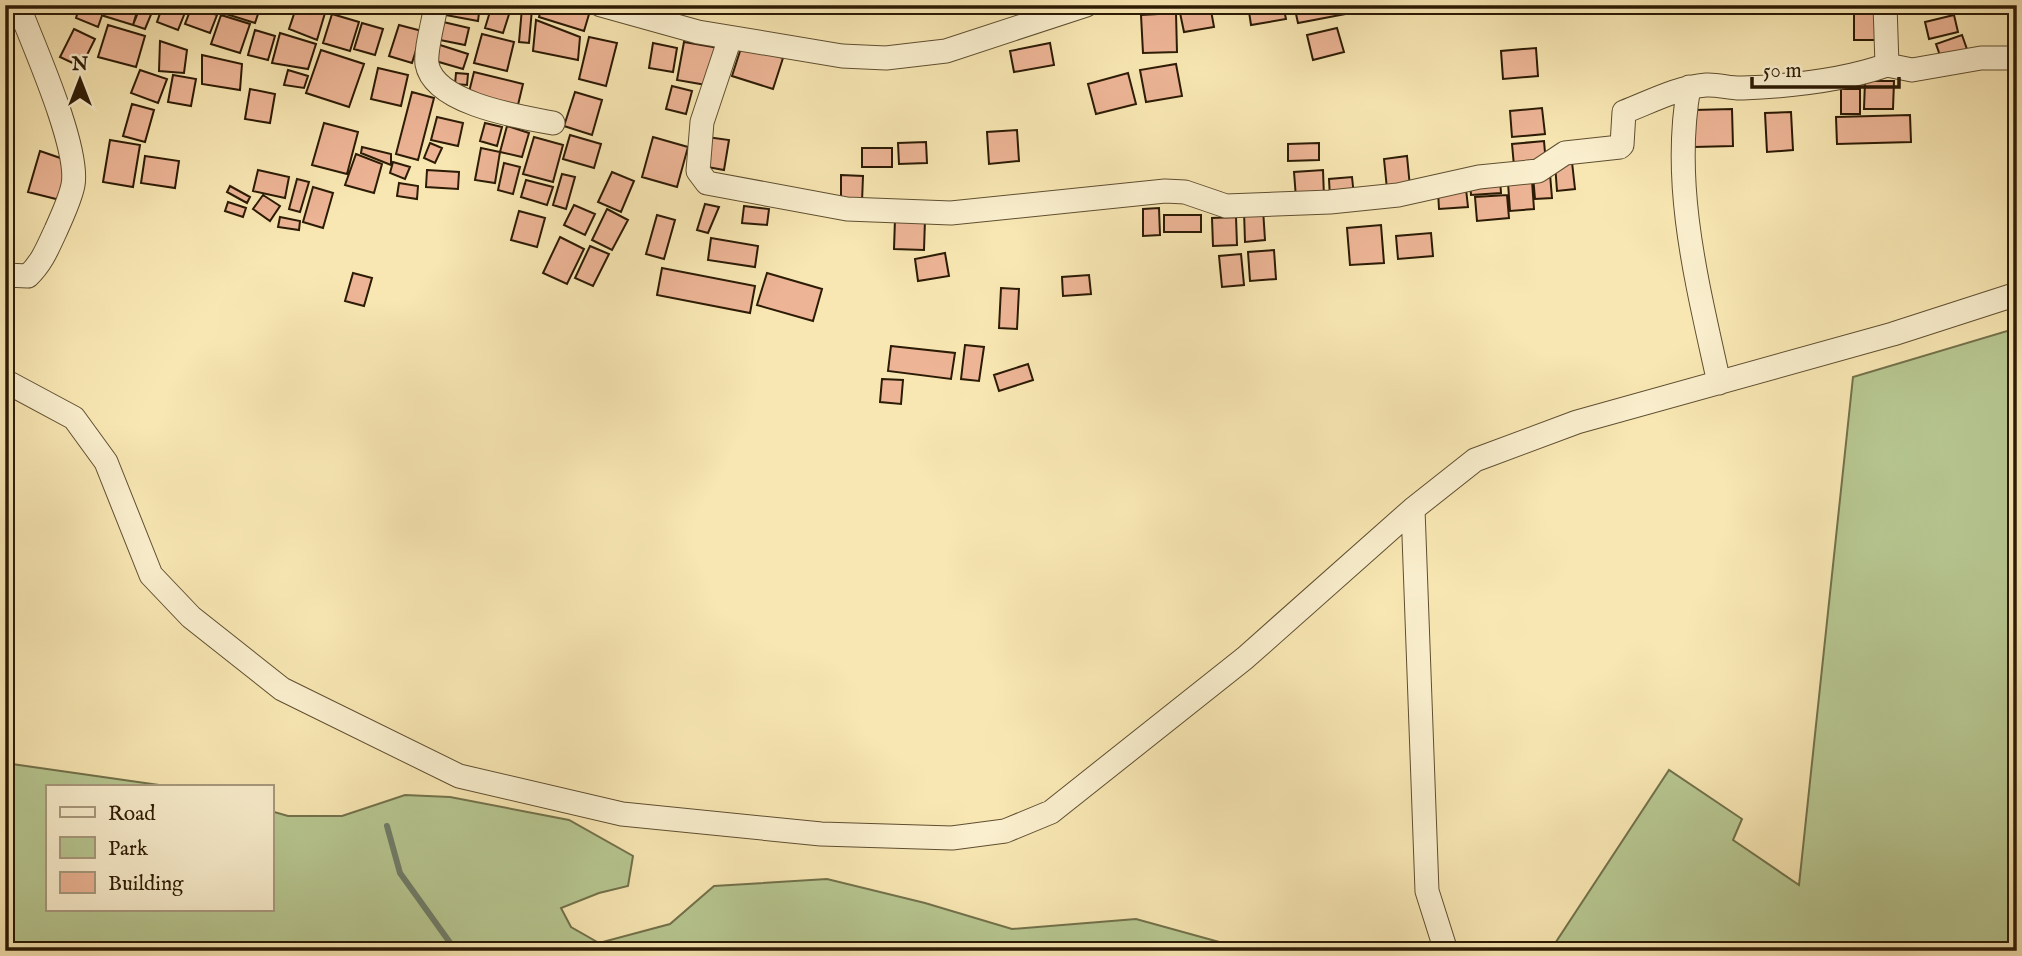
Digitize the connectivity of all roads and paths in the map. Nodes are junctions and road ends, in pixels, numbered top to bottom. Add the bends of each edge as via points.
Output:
1 (18, 5) edge
2 (436, 5) edge
3 (601, 5) edge
4 (1086, 5) edge
5 (1885, 5) edge
6 (730, 38) junction
7 (2017, 58) edge
8 (1887, 65) junction
9 (1689, 88) junction
10 (554, 123) dead end
11 (5, 275) edge
12 (2017, 295) edge
13 (5, 380) edge
14 (1719, 383) junction
15 (1413, 509) junction
16 (1446, 951) edge

1 - 11 street via 65,128 74,183 38,266 28,276
2 - 10 street via 427,63 432,76 450,93 490,111
3 - 6 street
4 - 6 street via 973,44 919,55 842,56
5 - 8 street
6 - 9 street via 702,122 698,171 707,183 730,189 846,209 951,213 1165,191 1185,192 1226,206 1398,194 1479,177 1538,171 1565,153 1620,147 1624,112
7 - 8 street via 1981,58 1912,69
8 - 9 street via 1816,82
9 - 14 street via 1683,138 1688,233
12 - 14 street
13 - 15 street via 74,418 106,462 151,575 191,617 282,689 459,776 622,814 821,834 952,838 1005,831 1051,812 1245,658
14 - 15 street via 1577,422 1475,460
15 - 16 street via 1427,891

